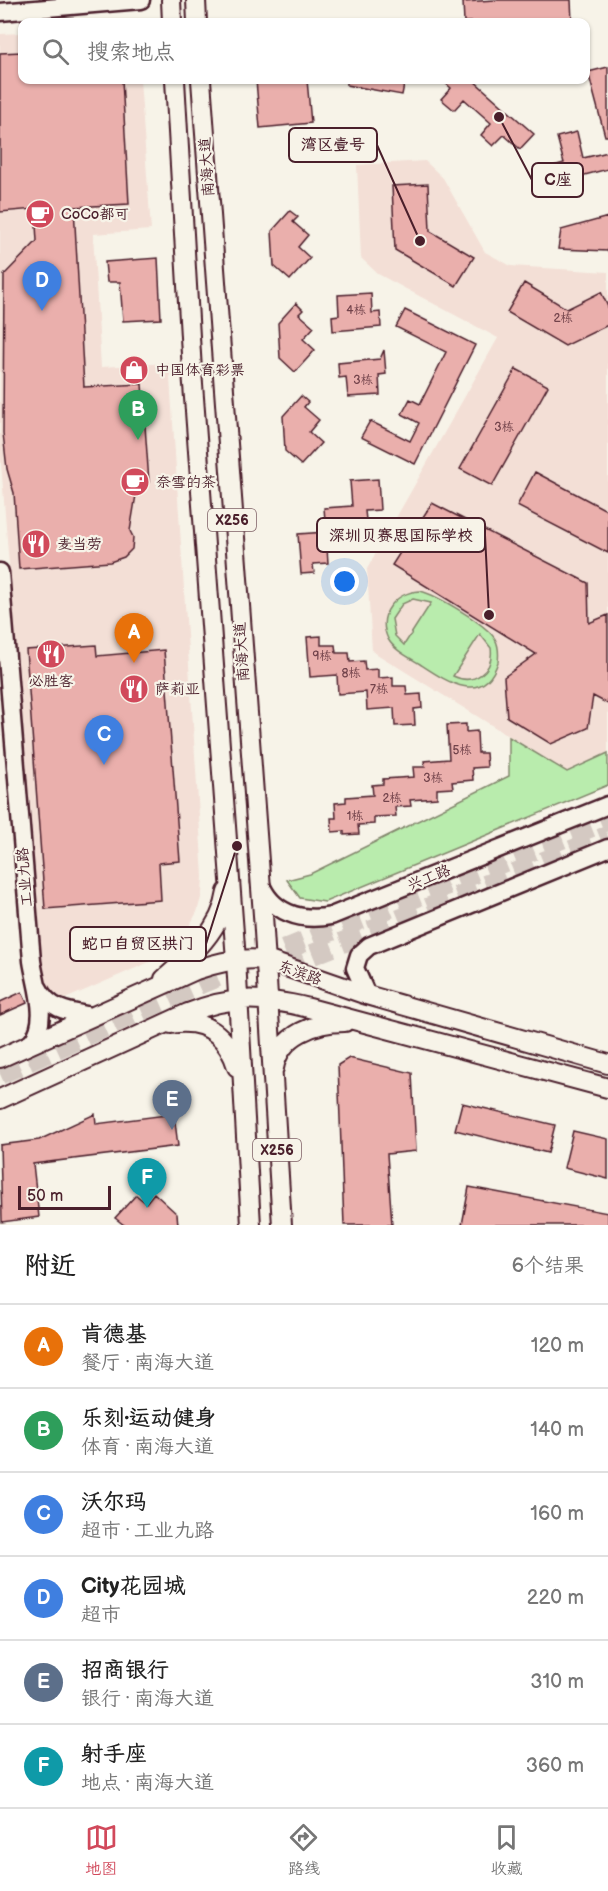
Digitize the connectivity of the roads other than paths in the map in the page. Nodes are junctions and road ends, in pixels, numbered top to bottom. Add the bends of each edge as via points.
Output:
1 (141, 0) edge
2 (171, 0) edge
3 (196, 0) edge
4 (0, 12) edge
5 (172, 18) edge
6 (197, 18) edge
7 (175, 84) edge
8 (201, 84) edge
9 (0, 572) edge
10 (1, 595) edge
11 (608, 806) edge
12 (608, 848) edge
13 (229, 869) junction
14 (260, 880) junction
15 (236, 960) junction
16 (266, 960) junction
17 (36, 981) junction
18 (149, 990) junction
19 (367, 995) junction
20 (238, 999) junction
21 (269, 1000) junction
22 (92, 1016) junction
23 (368, 1025) junction
24 (150, 1029) junction
25 (31, 1043) junction
26 (0, 1058) edge
27 (608, 1064) edge
28 (273, 1075) junction
29 (608, 1088) edge
30 (243, 1089) junction
31 (0, 1099) edge
32 (251, 1225) edge
33 (282, 1225) edge

1 - 4 street
2 - 5 main road
3 - 6 main road
7 - 13 main road, 南海大道 / X256
8 - 14 main road, 南海大道 / X256
9 - 10 street, 工业九路
10 - 17 street, 工业九路
11 - 14 street, 兴工路 via 332,916 317,919 290,914 268,898
12 - 19 street via 369,946 359,955 355,968
13 - 15 main road, 南海大道 / X256
13 - 18 main road via 226,900 210,933 177,968
14 - 16 main road, 南海大道 / X256
15 - 16 main road, 东滨路
15 - 18 main road, 东滨路 via 196,970
15 - 20 main road, 南海大道 / X256
16 - 19 main road, 东滨路
16 - 21 main road, 南海大道 / X256
17 - 22 street via 42,995 57,1008
17 - 25 street, 工业九路 via 40,1022
18 - 22 main road, 东滨路
19 - 27 main road, 东滨路
20 - 21 main road, 东滨路
20 - 24 main road, 东滨路 via 208,1005
20 - 30 main road, 南海大道 / X256
21 - 23 main road, 东滨路
21 - 28 main road, 南海大道 / X256
22 - 25 main road, 东滨路
23 - 28 main road via 344,1022 308,1028 286,1042
23 - 29 main road, 东滨路
24 - 30 main road via 186,1023 215,1031 230,1047
24 - 31 main road, 东滨路
25 - 26 main road, 东滨路
28 - 33 main road, 南海大道 / X256
30 - 32 main road, 南海大道 / X256

